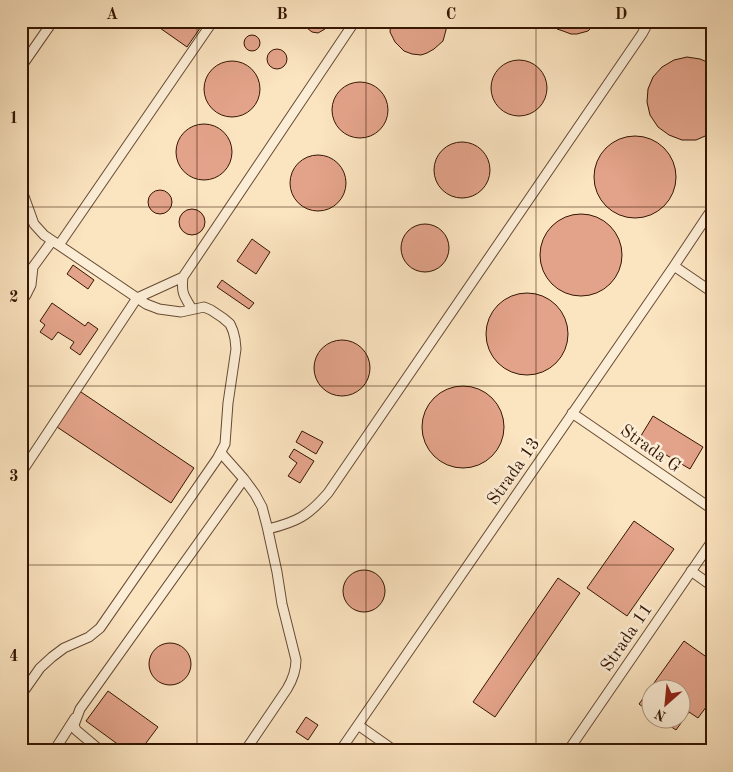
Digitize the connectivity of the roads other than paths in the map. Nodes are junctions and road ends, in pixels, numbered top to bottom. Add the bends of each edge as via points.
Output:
1 (53, 21) edge
2 (213, 21) edge
3 (355, 21) edge
4 (649, 21) edge
5 (21, 67) edge
6 (21, 188) edge
7 (712, 209) edge
8 (55, 243) junction
9 (674, 266) junction
10 (182, 277) junction
11 (712, 292) edge
12 (137, 298) junction
13 (21, 302) edge
14 (192, 309) junction
15 (572, 413) junction
16 (221, 453) junction
17 (21, 474) edge
18 (244, 479) junction
19 (712, 509) edge
20 (268, 529) junction
21 (712, 541) edge
22 (691, 571) junction
23 (712, 586) edge
24 (21, 696) edge
25 (80, 709) junction
26 (358, 725) junction
27 (54, 751) edge
28 (101, 751) edge
29 (245, 751) edge
30 (340, 751) edge
31 (395, 751) edge
32 (568, 751) edge

1 - 5 lane
2 - 8 lane
3 - 10 lane
4 - 20 lane via 328,493 307,514 290,524
6 - 8 lane via 34,224
7 - 9 lane, Strada 13
8 - 12 lane
8 - 13 lane via 33,267 31,285
9 - 11 lane
9 - 15 lane, Strada 13
10 - 12 lane
10 - 14 lane via 183,294
12 - 14 lane via 159,308 181,312
12 - 17 lane
14 - 16 lane via 204,307 223,318 230,324 235,339 225,444
15 - 19 lane, Strada G
15 - 26 lane, Strada 13
16 - 18 lane
16 - 24 lane via 100,628 52,657 40,668
18 - 20 lane via 262,507
18 - 25 lane
20 - 29 lane via 296,668 287,689
21 - 22 lane, Strada 11
22 - 23 lane
22 - 32 lane, Strada 11
25 - 27 lane
25 - 28 lane via 74,725 76,730
26 - 30 lane, Strada 13
26 - 31 lane

